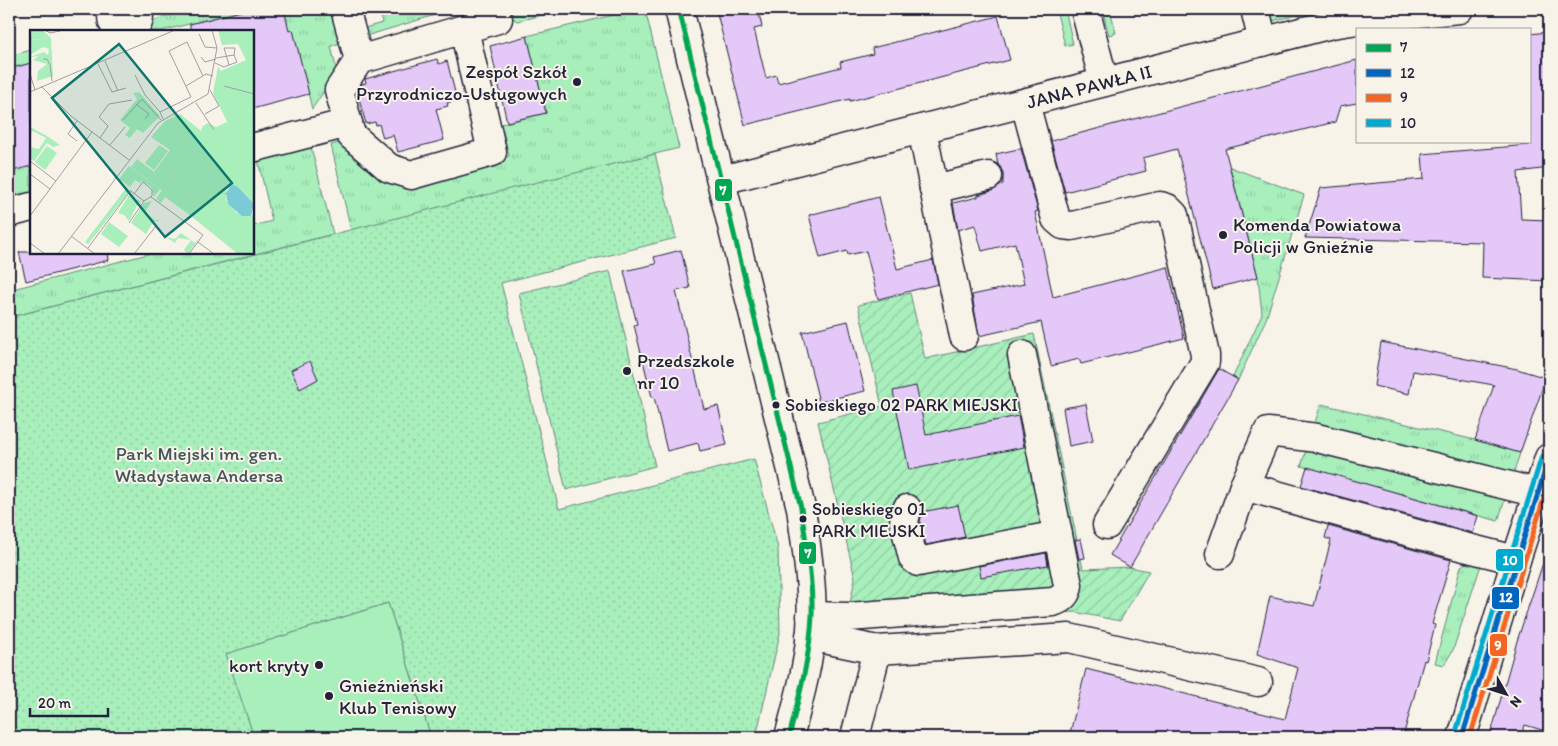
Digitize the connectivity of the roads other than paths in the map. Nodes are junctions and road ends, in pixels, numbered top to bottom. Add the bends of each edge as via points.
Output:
1 (115, 9) edge
2 (136, 9) edge
3 (345, 9) edge
4 (679, 9) edge
5 (1085, 9) edge
6 (1255, 9) edge
7 (1459, 9) edge
8 (1331, 17) edge
9 (498, 20) edge
10 (464, 29) junction
11 (121, 30) edge
12 (129, 30) edge
13 (1263, 42) junction
14 (359, 60) junction
15 (1104, 82) junction
16 (1026, 103) junction
17 (348, 123) junction
18 (922, 129) junction
19 (254, 147) edge
20 (988, 176) dead end
21 (722, 180) junction
22 (934, 189) junction
23 (30, 207) edge
24 (9, 213) edge
25 (964, 336) dead end
26 (1022, 355) dead end
27 (1549, 458) edge
28 (1244, 486) junction
29 (1538, 493) junction
30 (908, 509) dead end
31 (1108, 525) dead end
32 (1058, 535) junction
33 (1220, 554) dead end
34 (1516, 560) junction
35 (811, 626) junction
36 (878, 650) junction
37 (1258, 682) dead end
38 (789, 737) edge
39 (855, 737) edge
40 (1462, 737) edge

1 - 11 street via 112,21
2 - 12 street via 139,22
3 - 14 street
4 - 21 street
5 - 15 street
6 - 13 street
7 - 8 street, JANA PAWŁA II via 1377,17
8 - 13 street, JANA PAWŁA II
9 - 10 street
10 - 14 street
10 - 17 street via 492,152 411,175 389,168 351,135
13 - 15 street, JANA PAWŁA II
14 - 17 street via 339,90
15 - 16 street, JANA PAWŁA II
16 - 18 street, JANA PAWŁA II
16 - 31 street via 1056,219 1063,225 1072,226 1160,206 1174,215 1205,355 1204,362
17 - 19 street
18 - 21 street, JANA PAWŁA II
18 - 22 street
20 - 22 street
21 - 35 street via 800,508 810,574
22 - 25 street
23 - 24 street
26 - 32 street
27 - 29 street
28 - 29 street via 1268,432 1317,438
28 - 33 street
28 - 34 street
29 - 34 street
30 - 32 street via 904,522 913,558 918,562
32 - 35 street via 1068,585 1062,599 848,617
34 - 40 street
35 - 36 street
35 - 38 street via 803,680
36 - 37 street via 1069,638
36 - 39 street

